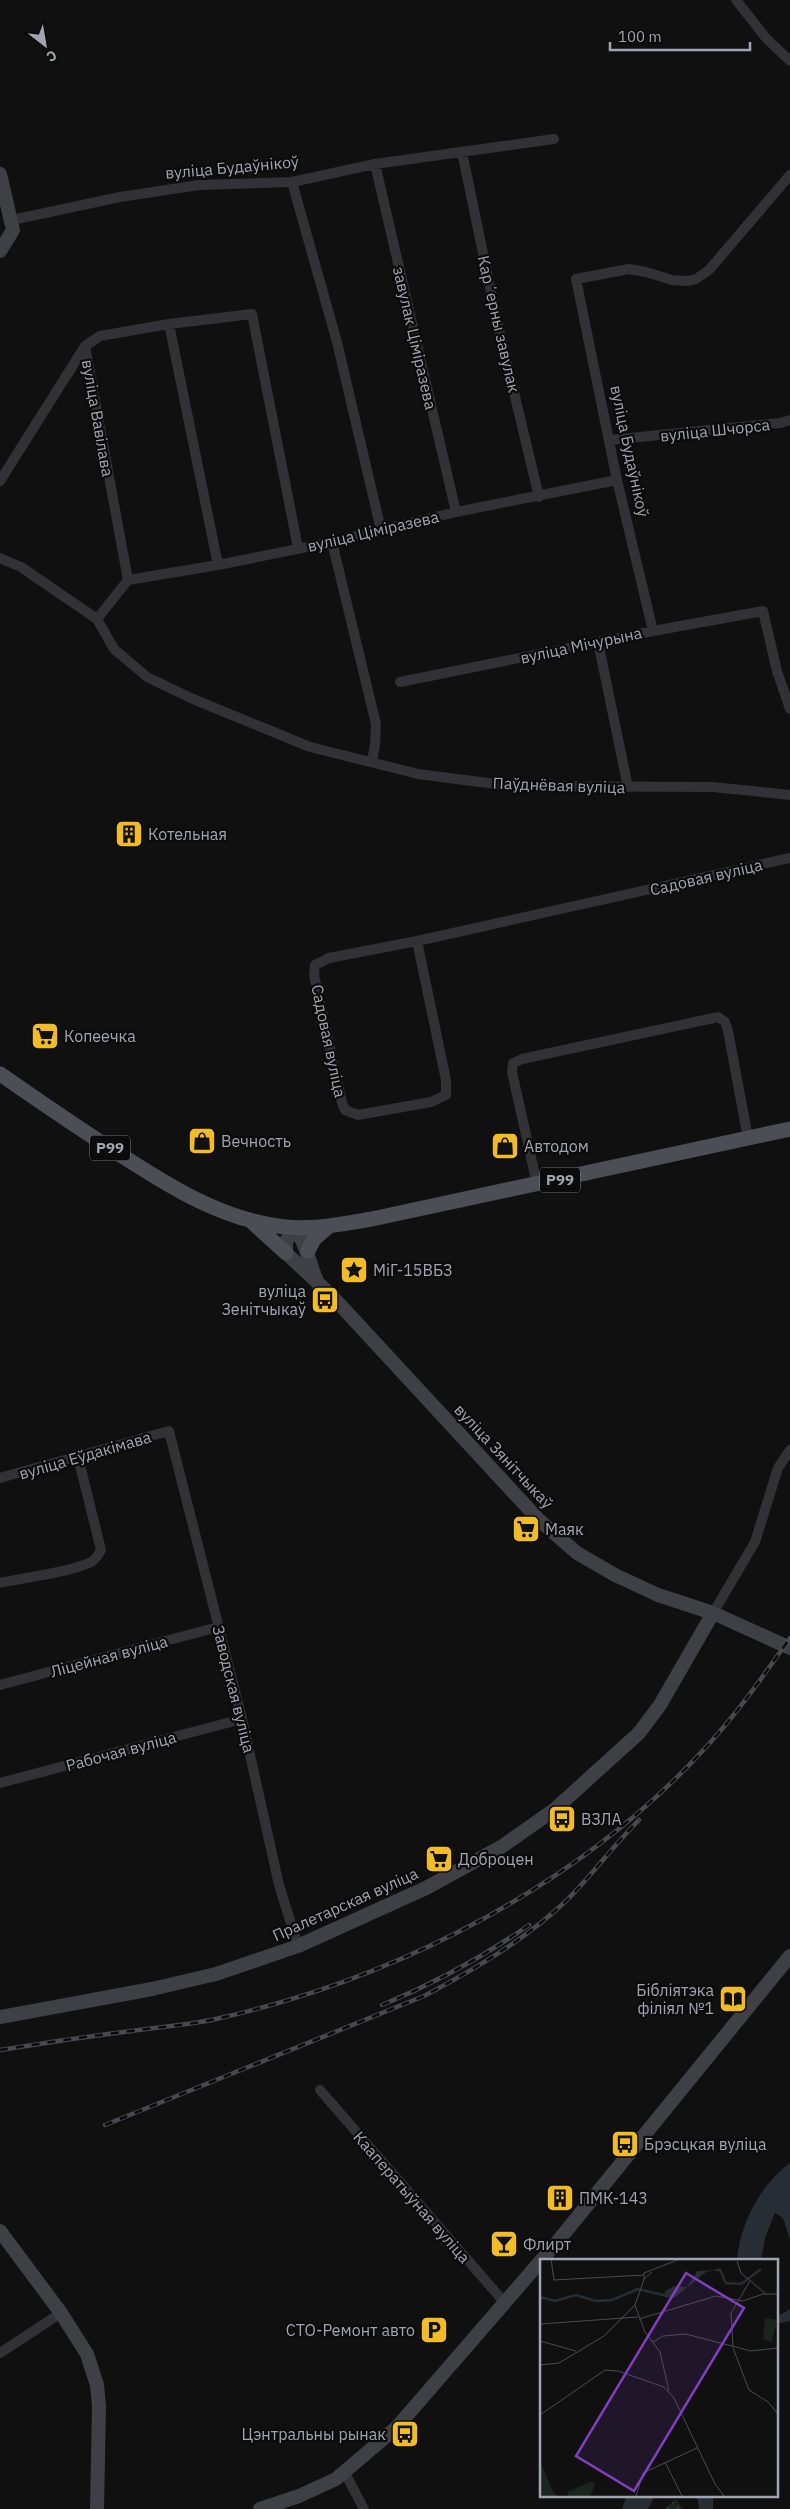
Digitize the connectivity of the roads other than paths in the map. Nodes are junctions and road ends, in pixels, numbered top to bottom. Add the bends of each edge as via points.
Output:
1 (736, 0) edge
2 (790, 61) edge
3 (554, 139) dead end
4 (462, 152) junction
5 (375, 164) junction
6 (0, 174) edge
7 (790, 176) edge
8 (292, 182) junction
9 (12, 220) junction
10 (0, 251) edge
11 (169, 324) junction
12 (85, 346) junction
13 (790, 420) edge
14 (610, 440) junction
15 (617, 480) junction
16 (0, 481) edge
17 (539, 497) junction
18 (456, 512) junction
19 (381, 530) junction
20 (332, 542) junction
21 (298, 548) junction
22 (0, 558) edge
23 (218, 565) junction
24 (128, 580) junction
25 (97, 619) junction
26 (653, 630) junction
27 (598, 642) junction
28 (400, 682) dead end
29 (790, 709) edge
30 (372, 761) junction
31 (628, 787) junction
32 (790, 795) edge
33 (790, 858) edge
34 (417, 941) junction
35 (0, 1074) edge
36 (790, 1129) edge
37 (748, 1138) junction
38 (537, 1184) junction
39 (250, 1220) junction
40 (329, 1226) junction
41 (295, 1228) junction
42 (308, 1251) junction
43 (286, 1253) junction
44 (317, 1281) junction
45 (169, 1431) joint
46 (790, 1450) edge
47 (78, 1457) junction
48 (0, 1478) edge
49 (0, 1583) edge
50 (713, 1613) junction
51 (218, 1627) junction
52 (790, 1648) edge
53 (0, 1685) edge
54 (242, 1719) junction
55 (0, 1783) edge
56 (298, 1946) junction
57 (790, 1956) edge
58 (0, 2017) edge
59 (320, 2090) dead end
60 (0, 2231) edge
61 (541, 2259) edge
62 (540, 2260) edge
63 (505, 2303) junction
64 (61, 2313) junction
65 (0, 2353) edge
66 (345, 2473) junction
67 (97, 2509) edge
68 (260, 2509) edge
69 (364, 2509) edge

1 - 2 street via 766,38
3 - 4 street, вуліца Будаўнікоў
4 - 5 street, вуліца Будаўнікоў
4 - 17 street, Карʼерны завулак via 497,321
5 - 8 street, вуліца Будаўнікоў
5 - 18 street, завулак Ціміразева
6 - 9 street
7 - 14 street, вуліца Будаўнікоў via 709,270 696,280 672,280 629,270 576,279
8 - 9 street, вуліца Будаўнікоў via 199,185 120,197
8 - 19 street via 337,342
9 - 10 street via 13,230
11 - 12 street, вуліца Вавілава via 100,336
11 - 21 street, вуліца Вавілава via 252,314
11 - 23 street
12 - 16 street
12 - 24 street, вуліца Вавілава
13 - 14 street, вуліца Шчорса
14 - 15 street, вуліца Будаўнікоў
15 - 17 street, вуліца Ціміразева
15 - 26 street, вуліца Будаўнікоў
17 - 18 street, вуліца Ціміразева
18 - 19 street, вуліца Ціміразева
19 - 20 street, вуліца Ціміразева
20 - 21 street, вуліца Ціміразева
20 - 30 street via 376,724
21 - 23 street, вуліца Ціміразева
22 - 25 street via 21,567
23 - 24 street, вуліца Ціміразева
24 - 25 street
25 - 30 street, Паўднёвая вуліца via 114,649 147,677 310,747
26 - 27 street, вуліца Мічурына
26 - 29 street, вуліца Мічурына via 763,611
27 - 28 street, вуліца Мічурына
27 - 31 street
30 - 31 street, Паўднёвая вуліца via 418,774 510,786
31 - 32 street, Паўднёвая вуліца via 713,786
33 - 34 street, Садовая вуліца
34 - 34 street, Садовая вуліца via 329,958 315,965 314,975 342,1103 345,1110 358,1115 431,1102 446,1095 446,1080
35 - 39 main road, Р99 via 160,1180 207,1205
36 - 37 main road, Р99
37 - 38 main road, Р99
37 - 38 street via 728,1031 725,1022 718,1017 571,1048 513,1063 512,1072
38 - 40 main road, Р99
39 - 41 main road, Р99
39 - 43 main road
40 - 41 main road, Р99
40 - 42 main road via 314,1239
41 - 42 street
41 - 43 street via 286,1241
42 - 44 street via 308,1261
43 - 44 street, вуліца Зянітчыкаў
44 - 50 street, вуліца Зянітчыкаў via 564,1543 615,1575 658,1595
45 - 47 street, вуліца Еўдакімава
45 - 51 street, Заводская вуліца
46 - 50 street via 778,1468 755,1542
47 - 48 street, вуліца Еўдакімава
47 - 49 street via 101,1550 93,1561
50 - 52 street, вуліца Зянітчыкаў
50 - 56 street, Пралетарская вуліца via 660,1705 639,1733 554,1810 501,1847 426,1888
51 - 53 street, Ліцейная вуліца
51 - 54 street, Заводская вуліца
54 - 55 street, Рабочая вуліца
54 - 56 street, Заводская вуліца via 280,1885
56 - 58 street, Пралетарская вуліца via 216,1974
57 - 61 street
59 - 63 street, Кааператыўная вуліца
60 - 64 street
62 - 63 street
63 - 66 street via 397,2427
64 - 65 street
64 - 67 street via 87,2354 97,2385
66 - 68 street via 299,2496
66 - 69 street

